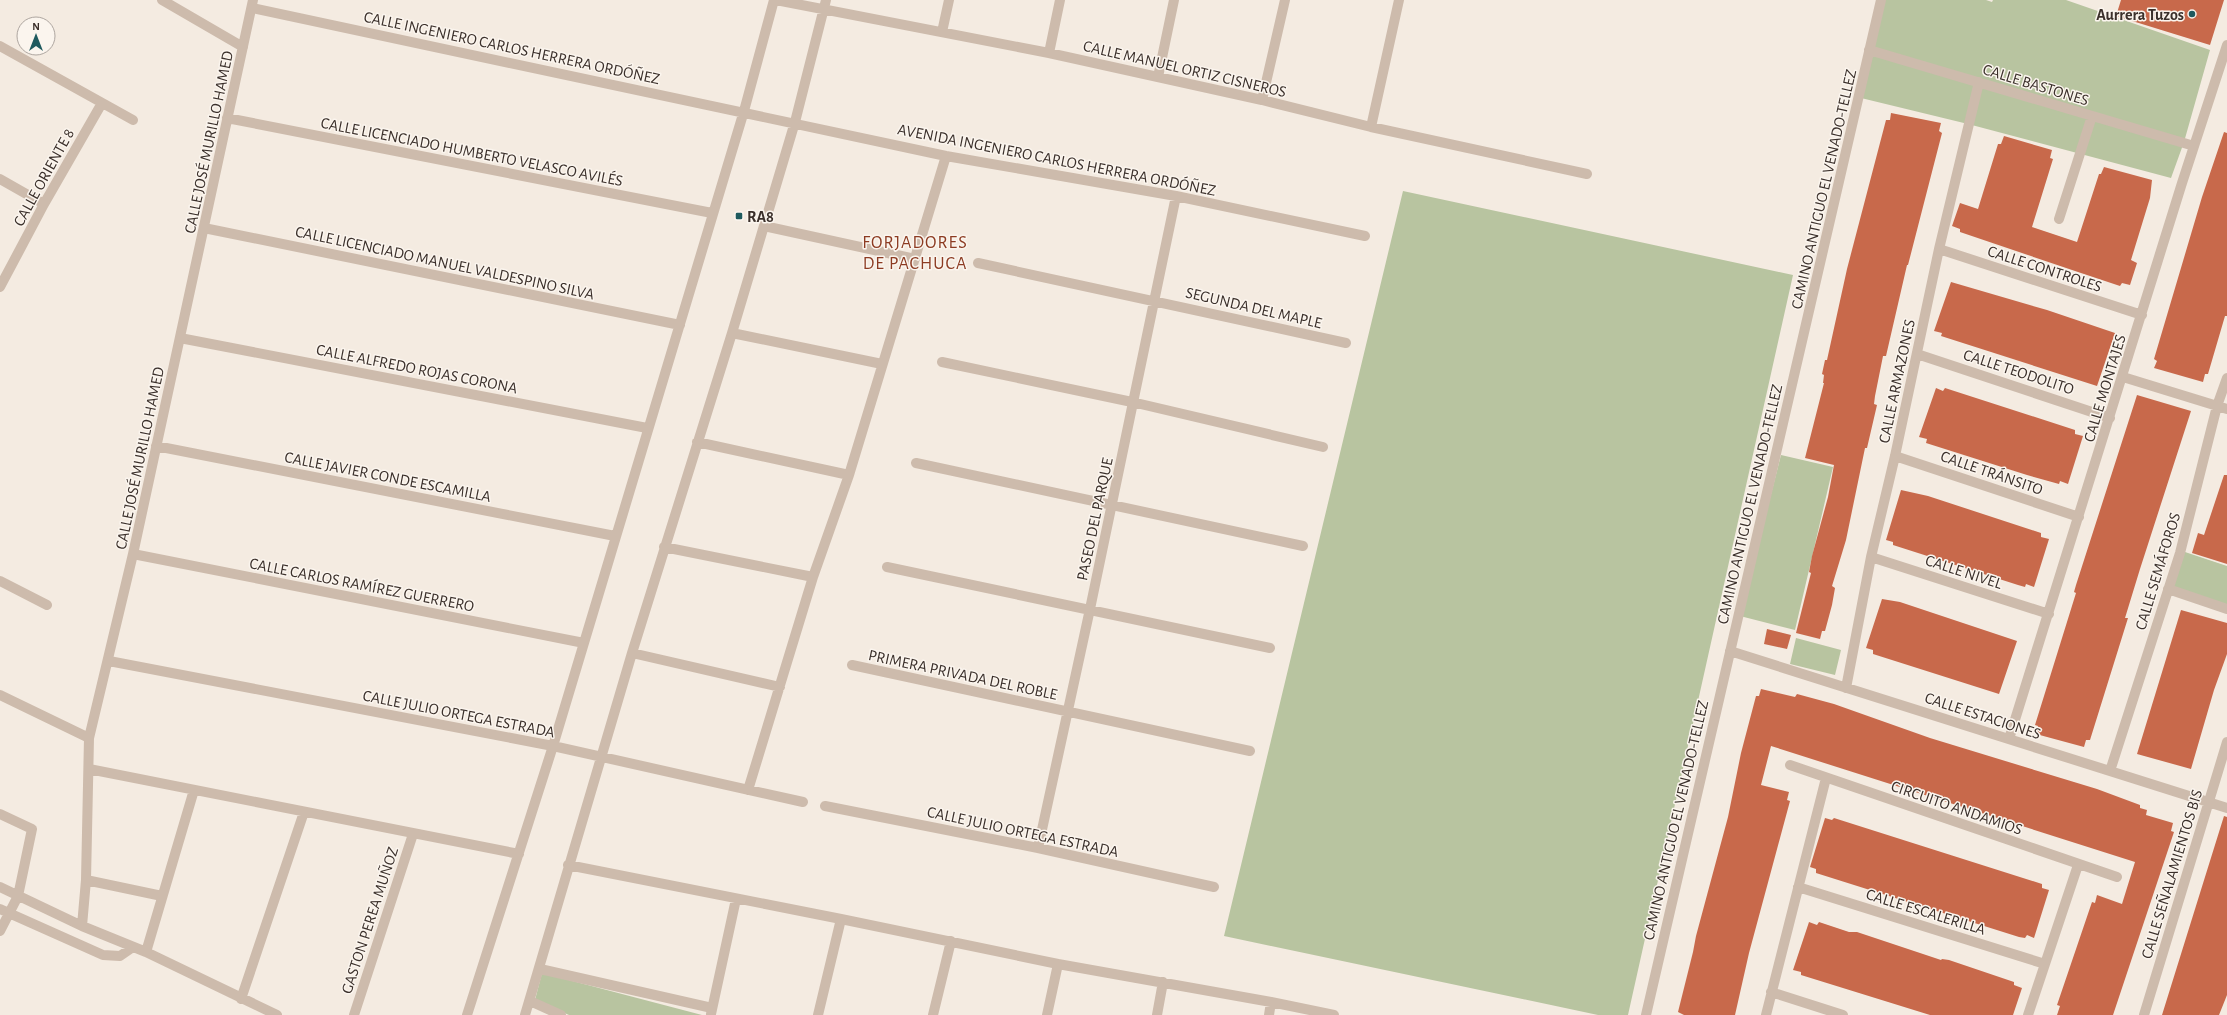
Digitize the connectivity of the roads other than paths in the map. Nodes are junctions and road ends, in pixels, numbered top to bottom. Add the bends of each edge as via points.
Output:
1 (162, 0) edge
2 (775, 0) edge
3 (949, 0) edge
4 (1060, 0) edge
5 (1174, 0) edge
6 (1285, 0) edge
7 (1399, 0) edge
8 (1881, 0) edge
9 (252, 4) edge
10 (825, 5) edge
11 (942, 32) junction
12 (2227, 45) edge
13 (0, 46) edge
14 (243, 47) junction
15 (1869, 50) junction
16 (1048, 53) junction
17 (1158, 77) junction
18 (1979, 82) junction
19 (1262, 100) junction
20 (102, 103) junction
21 (744, 111) junction
22 (2092, 116) junction
23 (227, 118) junction
24 (133, 120) dead end
25 (795, 122) junction
26 (1371, 127) junction
27 (2194, 146) junction
28 (946, 156) junction
29 (1587, 174) dead end
30 (0, 179) edge
31 (1176, 196) junction
32 (44, 204) junction
33 (712, 213) junction
34 (2059, 219) dead end
35 (764, 226) junction
36 (204, 228) junction
37 (1365, 236) dead end
38 (1939, 249) junction
39 (915, 259) junction
40 (978, 263) dead end
41 (0, 287) edge
42 (1154, 300) junction
43 (2142, 316) junction
44 (680, 325) junction
45 (732, 333) junction
46 (180, 338) junction
47 (1346, 343) dead end
48 (1917, 354) junction
49 (942, 362) dead end
50 (882, 364) junction
51 (2123, 377) junction
52 (2227, 378) edge
53 (1132, 402) junction
54 (2222, 407) edge
55 (2110, 418) junction
56 (647, 428) junction
57 (697, 442) junction
58 (156, 446) junction
59 (1323, 447) dead end
60 (1895, 456) junction
61 (916, 463) dead end
62 (849, 474) junction
63 (1112, 505) junction
64 (2079, 517) junction
65 (616, 536) junction
66 (664, 546) junction
67 (1303, 546) dead end
68 (133, 554) junction
69 (1871, 557) junction
70 (887, 567) dead end
71 (813, 577) junction
72 (0, 581) edge
73 (2168, 590) junction
74 (48, 605) dead end
75 (1090, 609) junction
76 (2227, 609) edge
77 (2048, 614) junction
78 (584, 643) junction
79 (1270, 648) dead end
80 (1730, 651) junction
81 (632, 653) junction
82 (109, 661) junction
83 (852, 665) dead end
84 (780, 687) junction
85 (1846, 688) junction
86 (0, 695) edge
87 (1067, 712) junction
88 (89, 738) junction
89 (2009, 739) junction
90 (2227, 742) edge
91 (553, 746) junction
92 (1250, 751) dead end
93 (602, 756) junction
94 (1790, 765) dead end
95 (89, 768) junction
96 (2110, 771) junction
97 (1826, 778) junction
98 (194, 790) junction
99 (748, 790) junction
100 (803, 802) dead end
101 (2208, 802) junction
102 (825, 806) dead end
103 (2227, 808) edge
104 (304, 812) junction
105 (0, 814) edge
106 (412, 834) junction
107 (1038, 848) junction
108 (519, 854) junction
109 (2078, 865) junction
110 (568, 866) junction
111 (2116, 876) dead end
112 (86, 880) junction
113 (0, 887) edge
114 (1214, 887) dead end
115 (1798, 887) junction
116 (18, 896) junction
117 (162, 896) junction
118 (736, 899) junction
119 (5, 911) edge
120 (841, 919) junction
121 (82, 926) junction
122 (0, 931) edge
123 (951, 941) junction
124 (133, 947) junction
125 (146, 952) junction
126 (1058, 964) junction
127 (2046, 964) junction
128 (540, 969) junction
129 (1163, 982) junction
130 (1772, 992) junction
131 (241, 999) junction
132 (530, 1001) junction
133 (1271, 1002) junction
134 (712, 1012) edge
135 (277, 1015) edge
136 (354, 1015) edge
137 (467, 1015) edge
138 (525, 1015) edge
139 (561, 1015) edge
140 (818, 1015) edge
141 (933, 1015) edge
142 (1047, 1015) edge
143 (1157, 1015) edge
144 (1269, 1015) edge
145 (1334, 1015) edge
146 (1646, 1015) edge
147 (1766, 1015) edge
148 (1843, 1015) edge
149 (2028, 1015) edge
150 (2144, 1015) edge

1 - 14 street
2 - 10 street, CALLE MANUEL ORTIZ CISNEROS
2 - 21 street
3 - 11 street
4 - 16 street
5 - 17 street
6 - 19 street
7 - 26 street
8 - 15 street, CAMINO ANTIGUO EL VENADO-TELLEZ
9 - 14 street, CALLE JOSÉ MURILLO HAMED
9 - 21 street, CALLE INGENIERO CARLOS HERRERA ORDÓÑEZ
10 - 11 street, CALLE MANUEL ORTIZ CISNEROS
10 - 25 street
11 - 16 street, CALLE MANUEL ORTIZ CISNEROS
12 - 27 street, CALLE MONTAJES
13 - 20 street
14 - 23 street, CALLE JOSÉ MURILLO HAMED
15 - 18 street, CALLE BASTONES
15 - 80 street, CAMINO ANTIGUO EL VENADO-TELLEZ
16 - 17 street, CALLE MANUEL ORTIZ CISNEROS
17 - 19 street, CALLE MANUEL ORTIZ CISNEROS
18 - 22 street, CALLE BASTONES
18 - 38 street, CALLE ARMAZONES
19 - 26 street, CALLE MANUEL ORTIZ CISNEROS
20 - 24 street
20 - 32 street, CALLE ORIENTE 8
21 - 25 street, AVENIDA INGENIERO CARLOS HERRERA ORDÓÑEZ
21 - 33 street
22 - 27 street, CALLE BASTONES
22 - 34 street
23 - 33 street, CALLE LICENCIADO HUMBERTO VELASCO AVILÉS
23 - 36 street, CALLE JOSÉ MURILLO HAMED
25 - 28 street, AVENIDA INGENIERO CARLOS HERRERA ORDÓÑEZ
25 - 35 street
26 - 29 street, CALLE MANUEL ORTIZ CISNEROS
27 - 43 street, CALLE MONTAJES
28 - 31 street, AVENIDA INGENIERO CARLOS HERRERA ORDÓÑEZ
28 - 39 street
30 - 32 street
31 - 37 street, AVENIDA INGENIERO CARLOS HERRERA ORDÓÑEZ
31 - 42 street, PASEO DEL PARQUE
32 - 41 street, CALLE ORIENTE 8
33 - 44 street
35 - 39 street
35 - 45 street
36 - 44 street, CALLE LICENCIADO MANUEL VALDESPINO SILVA
36 - 46 street, CALLE JOSÉ MURILLO HAMED
38 - 43 street, CALLE CONTROLES
38 - 48 street, CALLE ARMAZONES
39 - 50 street
40 - 42 street, SEGUNDA DEL MAPLE
42 - 47 street, SEGUNDA DEL MAPLE
42 - 53 street, PASEO DEL PARQUE
43 - 51 street, CALLE MONTAJES
44 - 56 street
45 - 50 street
45 - 57 street
46 - 56 street, CALLE ALFREDO ROJAS CORONA
46 - 58 street, CALLE JOSÉ MURILLO HAMED
48 - 55 street, CALLE TEODOLITO
48 - 60 street, CALLE ARMAZONES
49 - 53 street
50 - 62 street
51 - 54 street
51 - 55 street, CALLE MONTAJES
52 - 54 street, CALLE SEMÁFOROS
53 - 59 street
53 - 63 street, PASEO DEL PARQUE
54 - 73 street, CALLE SEMÁFOROS
55 - 64 street, CALLE MONTAJES
56 - 65 street
57 - 62 street
57 - 66 street
58 - 65 street, CALLE JAVIER CONDE ESCAMILLA
58 - 68 street, CALLE JOSÉ MURILLO HAMED
60 - 64 street, CALLE TRÁNSITO
60 - 69 street, CALLE ARMAZONES
61 - 63 street
62 - 71 street
63 - 67 street
63 - 75 street, PASEO DEL PARQUE
64 - 77 street, CALLE MONTAJES
65 - 78 street
66 - 71 street
66 - 81 street
68 - 78 street, CALLE CARLOS RAMÍREZ GUERRERO
68 - 82 street, CALLE JOSÉ MURILLO HAMED
69 - 77 street, CALLE NIVEL
69 - 85 street, CALLE ARMAZONES
70 - 75 street
71 - 84 street
72 - 74 street
73 - 76 street
73 - 96 street, CALLE SEMÁFOROS
75 - 79 street
75 - 87 street, PASEO DEL PARQUE
77 - 89 street, CALLE MONTAJES
78 - 91 street
80 - 85 street, CALLE ESTACIONES
80 - 146 street, CAMINO ANTIGUO EL VENADO-TELLEZ
81 - 84 street
81 - 93 street
82 - 88 street, CALLE JOSÉ MURILLO HAMED
82 - 91 street, CALLE JULIO ORTEGA ESTRADA
83 - 87 street, PRIMERA PRIVADA DEL ROBLE
84 - 99 street
85 - 89 street, CALLE ESTACIONES
86 - 88 street
87 - 92 street, PRIMERA PRIVADA DEL ROBLE
87 - 107 street, PASEO DEL PARQUE
88 - 95 street, CALLE JOSÉ MURILLO HAMED
89 - 96 street, CALLE ESTACIONES
90 - 101 street, CALLE SEÑALAMIENTOS BIS
91 - 93 street, CALLE JULIO ORTEGA ESTRADA
91 - 108 street
93 - 99 street, CALLE JULIO ORTEGA ESTRADA
93 - 110 street
94 - 97 street, CIRCUITO ANDAMIOS
95 - 98 street
95 - 112 street, CALLE JOSÉ MURILLO HAMED
96 - 101 street, CALLE ESTACIONES
97 - 109 street, CIRCUITO ANDAMIOS
97 - 115 street
98 - 104 street
98 - 117 street
99 - 100 street, CALLE JULIO ORTEGA ESTRADA
101 - 103 street, CALLE ESTACIONES
101 - 150 street, CALLE SEÑALAMIENTOS BIS
102 - 107 street, CALLE JULIO ORTEGA ESTRADA
104 - 106 street
104 - 131 street
105 - 116 street via 32,830
106 - 108 street
106 - 136 street, GASTON PEREA MUÑOZ
107 - 114 street, CALLE JULIO ORTEGA ESTRADA
108 - 137 street
109 - 111 street, CIRCUITO ANDAMIOS
109 - 127 street
110 - 118 street
110 - 128 street
112 - 117 street
112 - 121 street, CALLE JOSÉ MURILLO HAMED
113 - 116 street
115 - 127 street, CALLE ESCALERILLA
115 - 130 street
116 - 119 street
116 - 121 street
117 - 125 street
118 - 120 street
118 - 134 street
119 - 122 street
119 - 124 street via 103,955 120,956
120 - 123 street
120 - 140 street
121 - 124 street
123 - 126 street
123 - 141 street
124 - 125 street
125 - 131 street
126 - 129 street
126 - 142 street
127 - 149 street
128 - 132 street
128 - 134 street
129 - 133 street
129 - 143 street
130 - 147 street
130 - 148 street
131 - 135 street
132 - 138 street
132 - 139 street
133 - 144 street
133 - 145 street

